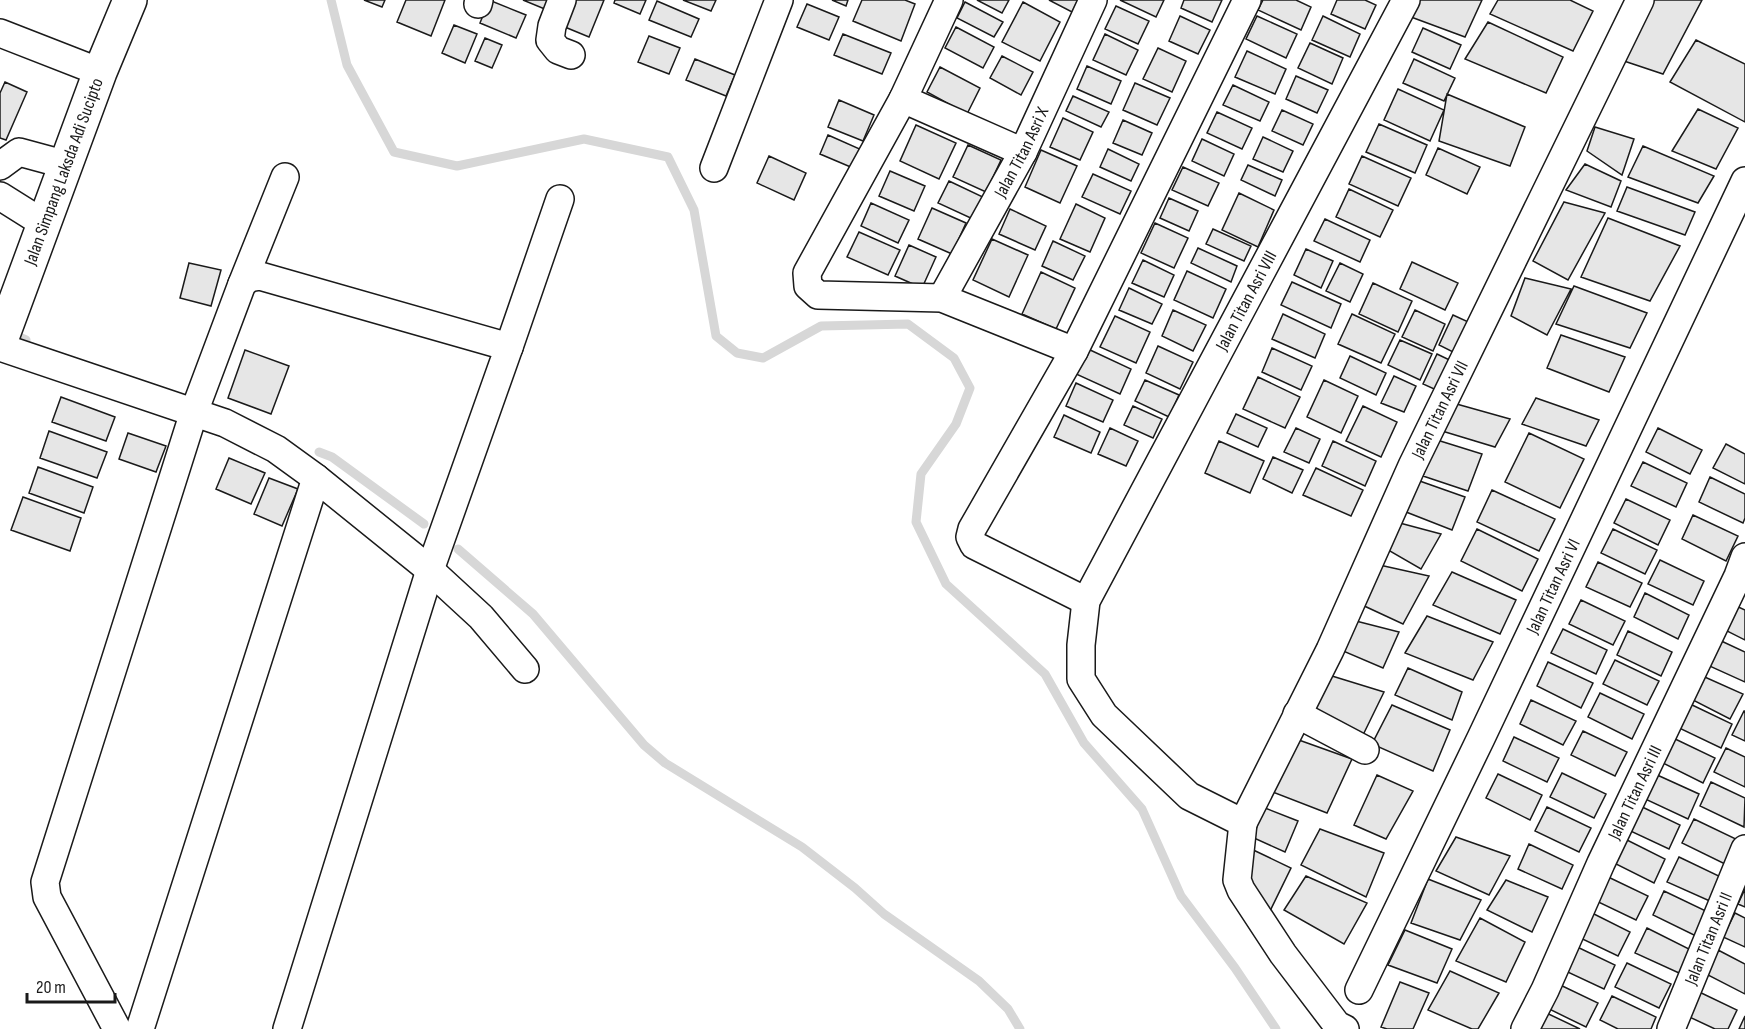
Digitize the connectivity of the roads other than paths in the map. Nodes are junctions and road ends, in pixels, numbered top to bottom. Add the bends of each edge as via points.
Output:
1 (130, 0) edge
2 (562, 0) edge
3 (779, 0) edge
4 (949, 0) edge
5 (1093, 0) edge
6 (1247, 0) edge
7 (1406, 0) edge
8 (1640, 0) edge
9 (0, 33) edge
10 (571, 55) dead end
11 (100, 72) junction
12 (903, 99) junction
13 (1023, 152) junction
14 (67, 165) junction
15 (0, 166) edge
16 (714, 168) dead end
17 (285, 177) dead end
18 (1745, 181) edge
19 (0, 196) edge
20 (560, 200) dead end
21 (43, 224) junction
22 (242, 284) junction
23 (942, 298) junction
24 (0, 343) edge
25 (0, 347) edge
26 (509, 347) junction
27 (1074, 351) junction
28 (194, 412) junction
29 (316, 478) junction
30 (1745, 557) edge
31 (430, 570) junction
32 (1086, 601) junction
33 (525, 669) dead end
34 (1298, 714) junction
35 (1365, 750) dead end
36 (1243, 823) junction
37 (1745, 849) edge
38 (1359, 990) dead end
39 (117, 1029) edge
40 (140, 1029) edge
41 (287, 1029) edge
42 (1345, 1029) edge
43 (1525, 1029) edge
44 (1671, 1029) edge

1 - 11 street, Jalan Simpang Laksda Adi Sucipto
2 - 10 street via 550,40 558,50
3 - 16 street
4 - 12 street
5 - 13 street, Jalan Titan Asri X
6 - 27 street
7 - 32 street, Jalan Titan Asri VIII
8 - 34 street, Jalan Titan Asri VII via 1412,466
9 - 11 street
11 - 14 street, Jalan Simpang Laksda Adi Sucipto
12 - 13 street
12 - 23 street via 807,273 808,286 818,295
13 - 23 street, Jalan Titan Asri X
14 - 15 street via 19,152
14 - 21 street, Jalan Simpang Laksda Adi Sucipto
17 - 22 street
18 - 38 street, Jalan Titan Asri VI
19 - 21 street
20 - 26 street
21 - 24 street, Jalan Simpang Laksda Adi Sucipto
22 - 26 street via 260,276
22 - 28 street
23 - 27 street
25 - 28 street
26 - 31 street
27 - 32 street via 970,537 974,545
28 - 29 street via 276,449
28 - 39 street via 45,882 47,897
29 - 31 street
29 - 40 street
30 - 43 street, Jalan Titan Asri III
31 - 33 street via 481,617
31 - 41 street
32 - 36 street via 1081,679 1104,715 1189,796
34 - 35 street
34 - 36 street, Jalan Titan Asri VII
36 - 42 street via 1237,880 1241,890 1283,954
37 - 44 street, Jalan Titan Asri II

